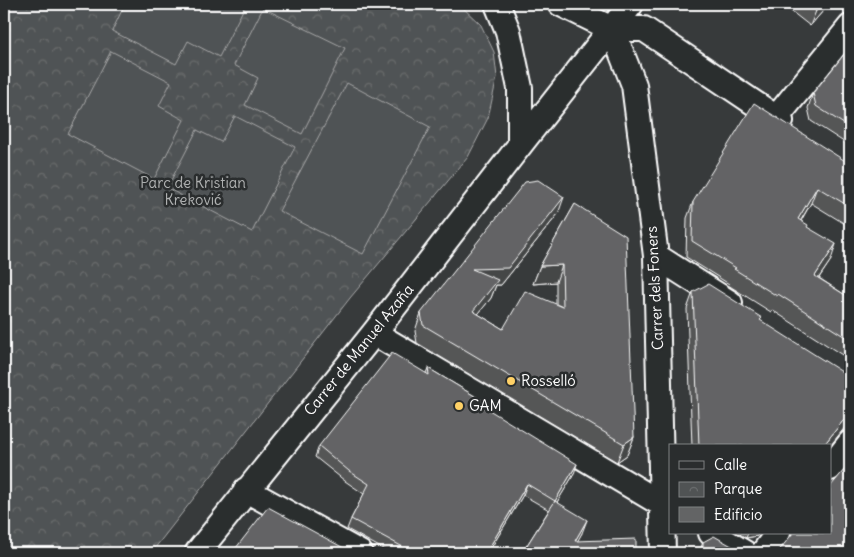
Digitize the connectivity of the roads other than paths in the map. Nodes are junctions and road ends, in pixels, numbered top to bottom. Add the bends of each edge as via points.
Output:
1 (497, 4) edge
2 (561, 4) edge
3 (631, 4) edge
4 (850, 27) edge
5 (612, 29) junction
6 (776, 118) junction
7 (801, 134) edge
8 (520, 145) junction
9 (656, 256) junction
10 (749, 315) edge
11 (374, 333) junction
12 (850, 442) edge
13 (832, 465) edge
14 (246, 490) junction
15 (666, 506) edge
16 (713, 534) edge
17 (777, 534) edge
18 (197, 553) edge
19 (360, 553) edge
20 (663, 553) edge
21 (745, 553) edge
22 (763, 553) edge

1 - 8 street via 508,31 520,88
2 - 5 street
3 - 5 street, Carrer de Manuel Azaña
4 - 6 street
5 - 6 street via 644,29
5 - 8 street, Carrer de Manuel Azaña
5 - 9 street, Carrer dels Foners via 634,85
6 - 7 street
8 - 11 street, Carrer de Manuel Azaña
9 - 10 street
9 - 15 street, Carrer dels Foners
11 - 14 street, Carrer de Manuel Azaña
11 - 15 street
12 - 13 street
14 - 18 street, Carrer de Manuel Azaña
14 - 19 street
15 - 20 street, Carrer dels Foners
16 - 21 street
17 - 22 street

